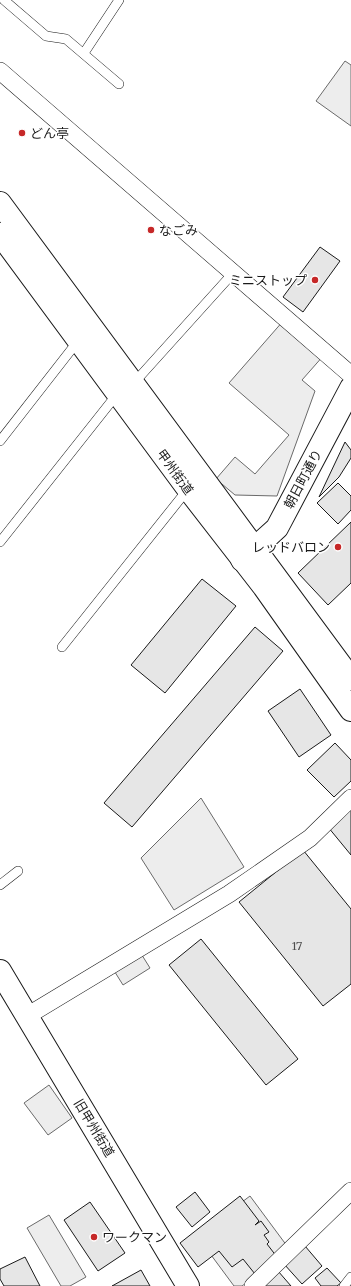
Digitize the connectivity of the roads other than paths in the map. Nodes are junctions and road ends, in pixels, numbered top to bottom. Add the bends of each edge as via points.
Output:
1 (4, 0) edge
2 (119, 0) edge
3 (84, 53) junction
4 (0, 71) edge
5 (119, 84) dead end
6 (0, 203) edge
7 (0, 234) edge
8 (234, 272) junction
9 (79, 339) junction
10 (351, 375) edge
11 (125, 388) junction
12 (351, 388) edge
13 (0, 441) edge
14 (188, 489) junction
15 (0, 542) edge
16 (248, 554) junction
17 (62, 647) dead end
18 (351, 679) edge
19 (351, 710) edge
20 (351, 798) edge
21 (18, 871) dead end
22 (0, 885) edge
23 (1, 976) edge
24 (27, 1016) junction
25 (351, 1191) edge
26 (351, 1277) edge
27 (188, 1286) edge
28 (252, 1286) edge
29 (344, 1286) edge

1 - 3 lane via 46,36 66,39
2 - 3 lane
3 - 5 lane
4 - 8 street
6 - 11 main road, 甲州街道
7 - 9 main road, 甲州街道
8 - 10 street
8 - 11 lane
9 - 11 main road, 甲州街道
9 - 13 lane
11 - 14 main road, 甲州街道
11 - 15 lane
11 - 16 main road, 甲州街道
12 - 16 main road, 朝日町通り via 277,528
14 - 16 main road, 甲州街道
14 - 17 lane
16 - 18 main road, 甲州街道
16 - 19 main road, 甲州街道 via 264,587
20 - 24 street via 310,838 229,894
21 - 22 lane
23 - 24 main road, 旧甲州街道
24 - 27 main road, 旧甲州街道
25 - 28 street
26 - 29 lane

